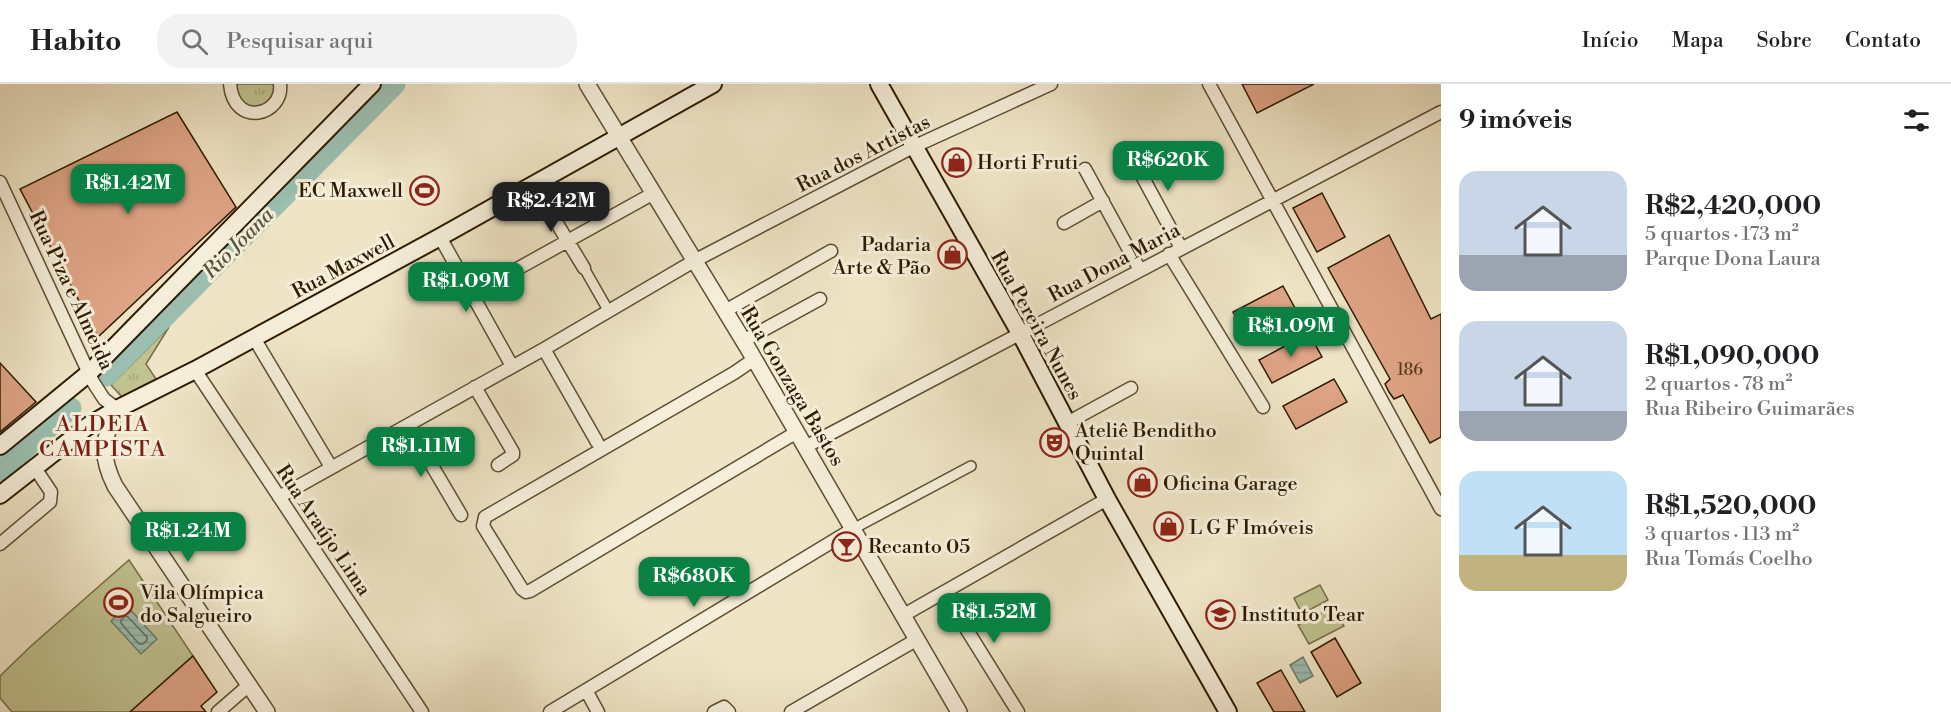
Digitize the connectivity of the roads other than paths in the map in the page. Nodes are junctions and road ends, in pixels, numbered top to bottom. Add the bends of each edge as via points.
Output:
1 (230, 84) edge
2 (280, 84) edge
3 (372, 84) edge
4 (587, 84) edge
5 (712, 84) edge
6 (879, 84) edge
7 (1051, 84) edge
8 (1209, 84) edge
9 (1441, 112) edge
10 (619, 136) junction
11 (913, 147) junction
12 (1134, 161) dead end
13 (1085, 169) dead end
14 (0, 182) edge
15 (533, 184) junction
16 (654, 193) junction
17 (1273, 200) junction
18 (1102, 201) junction
19 (1064, 223) dead end
20 (440, 237) junction
21 (567, 241) junction
22 (1181, 248) junction
23 (831, 252) dead end
24 (1170, 254) junction
25 (694, 261) junction
26 (584, 268) joint
27 (1140, 270) junction
28 (472, 294) junction
29 (820, 299) dead end
30 (608, 310) junction
31 (725, 311) junction
32 (1020, 333) junction
33 (254, 338) junction
34 (743, 341) junction
35 (544, 349) junction
36 (753, 360) junction
37 (512, 366) junction
38 (195, 370) junction
39 (88, 373) junction
40 (475, 387) junction
41 (1131, 388) dead end
42 (1263, 407) dead end
43 (117, 409) junction
44 (1067, 423) junction
45 (408, 425) junction
46 (797, 432) junction
47 (597, 442) dead end
48 (0, 446) edge
49 (805, 447) junction
50 (498, 465) dead end
51 (971, 466) dead end
52 (331, 467) junction
53 (35, 468) junction
54 (0, 495) edge
55 (279, 497) junction
56 (1107, 499) junction
57 (1441, 509) edge
58 (461, 515) dead end
59 (853, 530) junction
60 (0, 544) edge
61 (944, 592) junction
62 (902, 616) junction
63 (916, 640) junction
64 (249, 685) junction
65 (586, 690) junction
66 (218, 712) edge
67 (267, 712) edge
68 (422, 712) edge
69 (550, 712) edge
70 (598, 712) edge
71 (714, 712) edge
72 (729, 712) edge
73 (791, 712) edge
74 (959, 712) edge
75 (1018, 712) edge
76 (1228, 712) edge

1 - 2 street via 236,102 253,114 265,111 276,100
3 - 39 main road
4 - 10 street, Rua Gonzaga Bastos
5 - 10 main road, Rua Maxwell
6 - 11 main road, Rua Pereira Nunes
7 - 11 street, Rua dos Artistas
8 - 17 street
9 - 17 street, Rua Dona Maria
10 - 15 main road, Rua Maxwell
10 - 16 street, Rua Gonzaga Bastos
11 - 25 street, Rua dos Artistas
11 - 32 main road, Rua Pereira Nunes
12 - 22 street
13 - 18 street
14 - 39 street, Rua Piza e Almeida
15 - 20 main road, Rua Maxwell
15 - 21 street
16 - 21 street
16 - 25 street, Rua Gonzaga Bastos
17 - 22 street, Rua Dona Maria
17 - 57 street
18 - 19 street
18 - 27 street
20 - 28 street
20 - 33 main road, Rua Maxwell
21 - 26 street
21 - 28 street
22 - 24 street, Rua Dona Maria
23 - 31 street
24 - 27 street, Rua Dona Maria
24 - 42 street
25 - 30 street, Rua dos Artistas
25 - 31 street, Rua Gonzaga Bastos
26 - 30 street
27 - 32 street, Rua Dona Maria
28 - 37 street
29 - 34 street
30 - 35 street, Rua dos Artistas
31 - 34 street, Rua Gonzaga Bastos
32 - 44 main road, Rua Pereira Nunes
32 - 49 street, Rua Dona Maria
33 - 38 main road, Rua Maxwell
33 - 52 street
34 - 36 street, Rua Gonzaga Bastos
35 - 37 street, Rua dos Artistas
35 - 47 street
36 - 46 street, Rua Gonzaga Bastos
36 - 46 street via 485,517 483,526 522,589 530,591
37 - 40 street, Rua dos Artistas
38 - 43 main road, Rua Maxwell
38 - 55 street, Rua Araújo Lima
39 - 43 street, Rua Piza e Almeida via 104,399
39 - 48 main road
40 - 45 street, Rua dos Artistas
40 - 50 street via 513,453
41 - 44 street
43 - 53 main road, Rua Maxwell via 88,426
43 - 64 street via 104,446 108,472
44 - 56 main road, Rua Pereira Nunes
45 - 52 street, Rua dos Artistas
45 - 58 street
46 - 49 street, Rua Gonzaga Bastos
49 - 59 street, Rua Gonzaga Bastos
51 - 59 street
52 - 55 street, Rua dos Artistas
53 - 54 main road, Rua Maxwell
53 - 60 street via 51,492 50,502
55 - 68 street, Rua Araújo Lima
56 - 61 street
56 - 76 main road, Rua Pereira Nunes
59 - 62 street, Rua Gonzaga Bastos
59 - 65 street
61 - 62 street
61 - 75 street
62 - 63 street, Rua Gonzaga Bastos
63 - 73 street
63 - 74 street, Rua Gonzaga Bastos
64 - 66 street
64 - 67 street
65 - 69 street
65 - 70 street
71 - 72 street via 724,707

